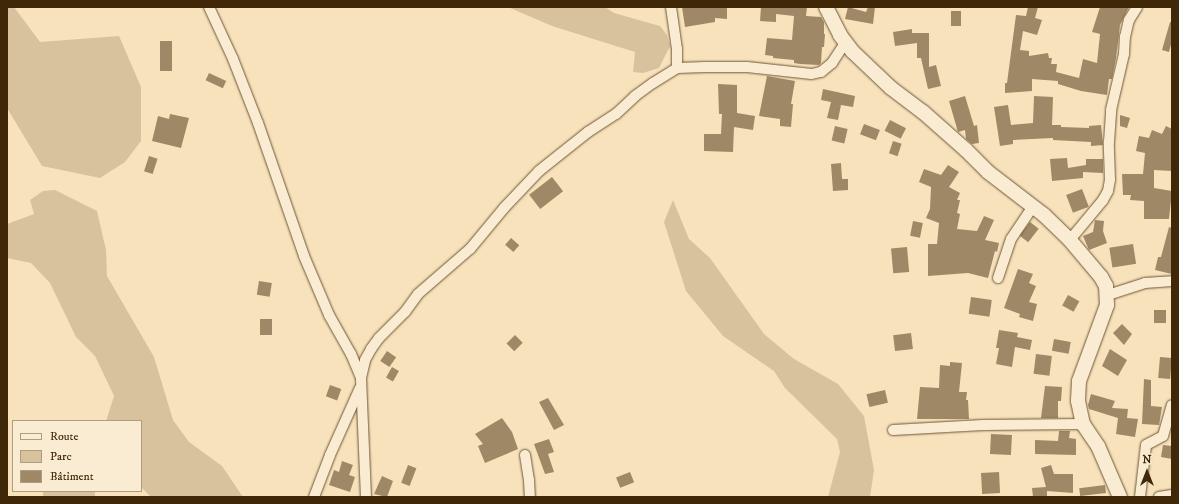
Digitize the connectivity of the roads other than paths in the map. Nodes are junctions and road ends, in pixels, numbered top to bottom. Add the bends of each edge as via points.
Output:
1 (209, 7) edge
2 (671, 7) edge
3 (826, 7) edge
4 (1137, 7) edge
5 (845, 43) junction
6 (677, 68) junction
7 (1033, 206) junction
8 (1069, 241) junction
9 (998, 278) dead end
10 (1172, 281) edge
11 (1108, 295) junction
12 (361, 382) junction
13 (1172, 405) edge
14 (1084, 424) junction
15 (894, 430) dead end
16 (525, 455) dead end
17 (1172, 495) edge
18 (314, 497) edge
19 (366, 497) edge
20 (530, 497) edge
21 (1120, 497) edge
22 (1140, 497) edge
23 (1159, 497) edge

1 - 12 street via 258,123 304,256 329,315 351,354
2 - 6 street
3 - 5 street
4 - 8 street via 1129,20 1111,110 1108,191
5 - 6 street via 832,63 821,72 812,74 747,67
5 - 7 street via 891,88 923,112 988,172
6 - 12 street via 641,92 616,114 539,170 470,249 418,294 405,312 379,338 365,360
7 - 8 street
7 - 9 street via 1011,239
8 - 11 street via 1101,277
10 - 11 street via 1145,283
11 - 14 street via 1103,320 1079,381 1078,401
12 - 18 street
12 - 19 street
13 - 22 street via 1163,436 1146,444
14 - 15 street
14 - 21 street via 1098,446
16 - 20 street
17 - 23 street

